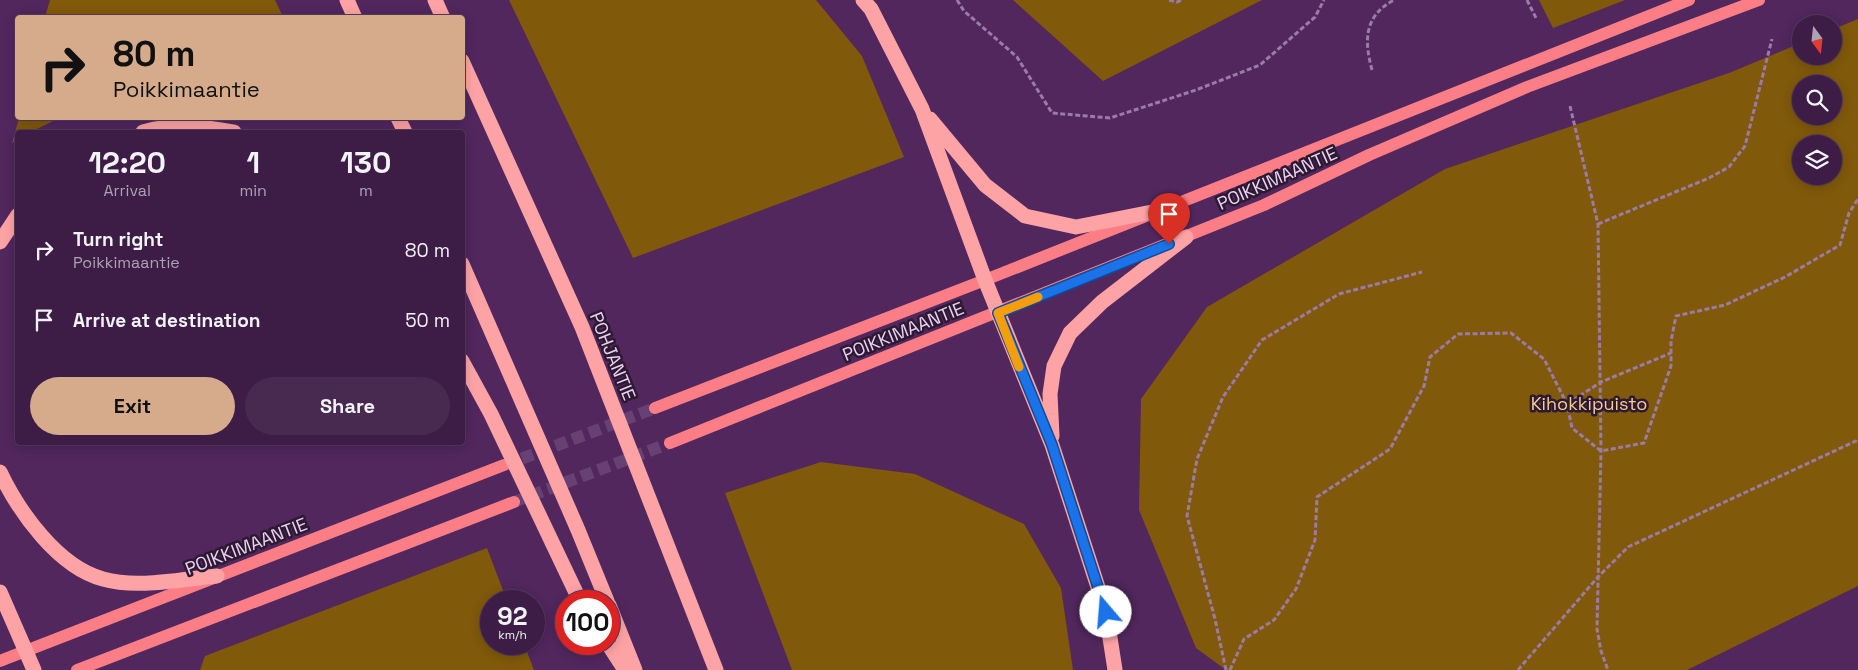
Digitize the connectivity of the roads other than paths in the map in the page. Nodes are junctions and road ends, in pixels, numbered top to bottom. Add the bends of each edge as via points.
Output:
1 (347, 0) edge
2 (435, 0) edge
3 (863, 0) edge
4 (1689, 0) edge
5 (1760, 0) edge
6 (354, 15) edge
7 (442, 15) edge
8 (465, 68) edge
9 (922, 109) junction
10 (153, 130) edge
11 (223, 130) edge
12 (1157, 211) junction
13 (15, 220) edge
14 (1186, 237) junction
15 (0, 242) edge
16 (465, 271) edge
17 (985, 280) junction
18 (998, 313) junction
19 (465, 366) edge
20 (655, 408) tunnel mouth
21 (670, 442) tunnel mouth
22 (1052, 445) junction
23 (504, 465) tunnel mouth
24 (0, 472) edge
25 (514, 502) tunnel mouth
26 (217, 576) junction
27 (575, 590) edge
28 (603, 590) edge
29 (0, 592) edge
30 (620, 632) edge
31 (25, 652) junction
32 (615, 655) edge
33 (0, 662) edge
34 (34, 670) edge
35 (77, 670) edge
36 (625, 670) edge
37 (635, 670) edge
38 (716, 670) edge
39 (1114, 670) edge

1 - 6 highway
2 - 7 highway
3 - 9 highway via 871,9
4 - 12 main road, POIKKIMAANTIE
5 - 14 main road, POIKKIMAANTIE via 1527,87
8 - 38 highway, POHJANTIE via 582,328
9 - 12 highway via 985,185 1026,216 1076,227
9 - 17 highway
10 - 11 highway via 176,125
12 - 17 main road, POIKKIMAANTIE
13 - 15 highway
14 - 18 main road, POIKKIMAANTIE
14 - 22 highway via 1102,302 1070,333 1054,366 1050,394
16 - 28 highway
17 - 18 highway
17 - 20 main road, POIKKIMAANTIE
18 - 21 main road, POIKKIMAANTIE
18 - 22 highway
19 - 27 highway
22 - 39 highway via 1106,612
23 - 26 main road, POIKKIMAANTIE
24 - 26 highway via 24,513 79,569 103,579 132,583
25 - 35 main road
26 - 31 main road, POIKKIMAANTIE
29 - 31 highway
30 - 37 highway
31 - 33 main road, POIKKIMAANTIE
31 - 34 highway
32 - 36 highway

